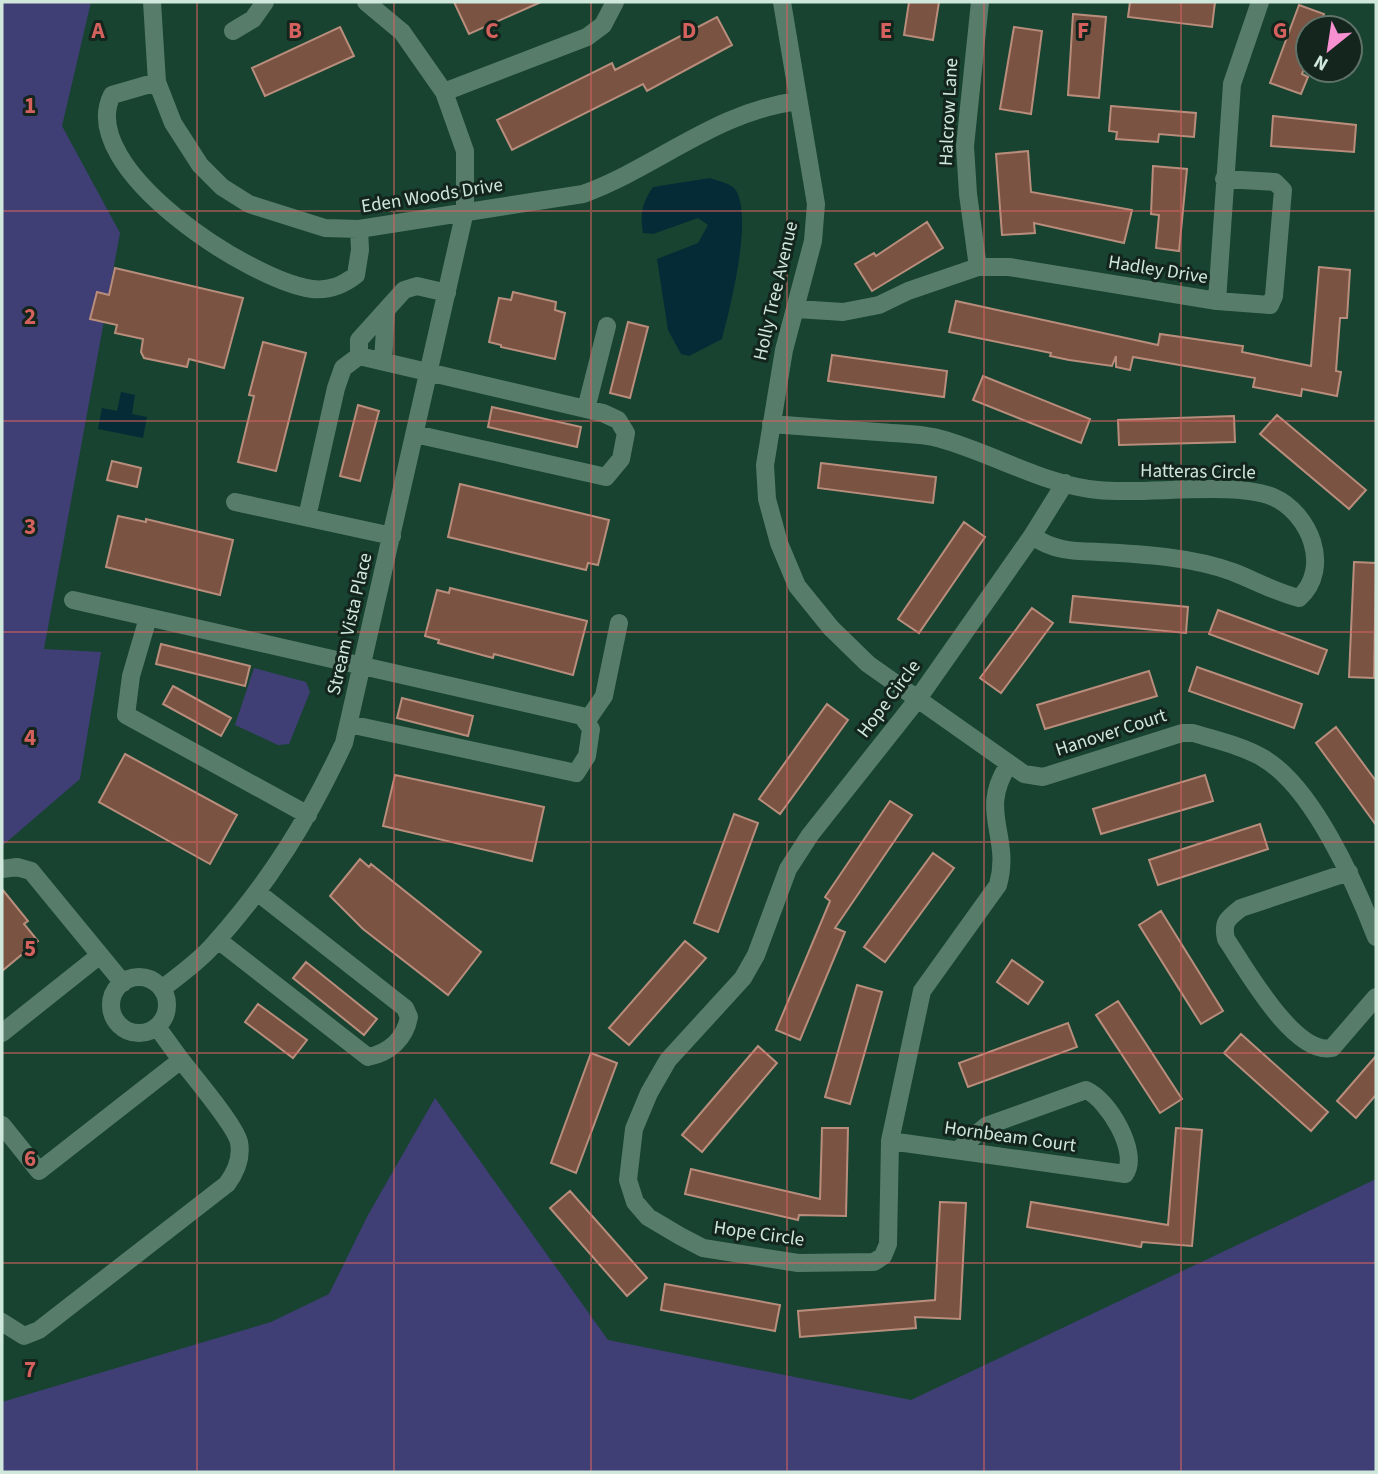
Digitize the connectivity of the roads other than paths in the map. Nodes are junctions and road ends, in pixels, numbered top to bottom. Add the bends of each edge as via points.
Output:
1 (152, 2) edge
2 (265, 2) edge
3 (366, 2) edge
4 (615, 2) edge
5 (782, 2) edge
6 (979, 2) edge
7 (1260, 2) edge
8 (233, 31) dead end
9 (157, 82) junction
10 (444, 92) junction
11 (798, 101) junction
12 (1223, 179) junction
13 (466, 211) junction
14 (359, 229) junction
15 (978, 267) junction
16 (447, 293) junction
17 (1217, 300) junction
18 (797, 309) junction
19 (386, 313) junction
20 (607, 326) dead end
21 (359, 356) junction
22 (383, 361) junction
23 (430, 371) junction
24 (586, 409) junction
25 (771, 424) junction
26 (415, 433) junction
27 (1065, 483) junction
28 (235, 502) dead end
29 (307, 517) junction
30 (392, 536) junction
31 (1032, 536) junction
32 (73, 600) dead end
33 (148, 618) junction
34 (619, 623) dead end
35 (362, 666) junction
36 (917, 700) junction
37 (586, 722) junction
38 (349, 724) junction
39 (1009, 764) junction
40 (308, 815) junction
41 (2, 869) edge
42 (1349, 872) junction
43 (257, 892) junction
44 (1376, 937) edge
45 (218, 940) junction
46 (100, 955) junction
47 (123, 983) junction
48 (162, 989) junction
49 (1376, 997) edge
50 (157, 1027) junction
51 (2, 1033) edge
52 (181, 1060) junction
53 (2, 1125) edge
54 (890, 1141) junction
55 (958, 1150) junction
56 (2, 1322) edge

1 - 9 street, Eden Woods Drive
2 - 8 street via 253,19
3 - 10 street, Stream Vista Place via 402,32
4 - 10 street via 603,25 587,37
5 - 11 street, Holly Tree Avenue
6 - 15 street, Halcrow Lane via 965,146
7 - 12 street, Hadley Drive via 1232,84
9 - 14 street, Eden Woods Drive via 189,151 222,187 280,216 326,228
9 - 14 street via 112,95 105,108 107,128 137,180 171,214 230,255 312,289 336,289 355,275
10 - 13 street, Stream Vista Place via 465,151
11 - 13 street, Eden Woods Drive via 723,121 606,186 583,194
11 - 18 street, Holly Tree Avenue via 816,204 813,241
12 - 17 street, Hadley Drive
12 - 17 street via 1275,183 1283,190 1270,305
13 - 14 street, Eden Woods Drive
13 - 16 street, Stream Vista Place
15 - 17 street, Hadley Drive via 1060,274
15 - 18 street, Hadley Drive via 879,305 843,312
16 - 19 street via 417,286 404,290
16 - 23 street, Stream Vista Place
18 - 25 street, Holly Tree Avenue via 784,350
19 - 21 street via 359,340
19 - 22 street
20 - 24 street
21 - 22 street
21 - 29 street via 343,369 336,388
22 - 23 street
23 - 24 street
23 - 26 street, Stream Vista Place
24 - 26 street via 618,420 626,433 621,459 606,477
25 - 27 street, Hatteras Circle via 938,438
25 - 36 street, Holly Tree Avenue via 765,465 767,499 797,586 868,664
26 - 30 street, Stream Vista Place
27 - 31 street, Hope Circle
27 - 31 street, Hatteras Circle via 1095,490 1230,491 1271,496 1302,523 1311,538 1316,555 1312,582 1299,598 1233,572 1195,563 1150,555 1075,553 1049,547
28 - 29 street
29 - 30 street
30 - 35 street, Stream Vista Place
31 - 36 street, Hope Circle
32 - 33 street
33 - 35 street
33 - 40 street via 131,676 126,715
34 - 37 street via 604,696
35 - 37 street via 582,716
35 - 38 street, Stream Vista Place
36 - 39 street, Hanover Court
36 - 54 street, Hope Circle via 788,869 743,978 668,1060 634,1129 628,1180 635,1202 648,1217 703,1248 798,1263 874,1262 888,1244
37 - 38 street via 591,729 587,756 576,773
38 - 40 street, Stream Vista Place
39 - 42 street, Hanover Court via 1031,776 1043,776 1182,733 1230,744 1264,758 1293,786
39 - 54 street, Hope Circle via 993,795 1003,866 998,885 922,991
40 - 43 street, Stream Vista Place
41 - 46 street via 31,871
42 - 44 street, Hanover Court
42 - 49 street via 1241,908 1223,927 1226,939 1270,1006 1310,1045 1332,1048
43 - 45 street, Stream Vista Place
43 - 45 street via 405,1008 409,1017 402,1036 382,1054 368,1057
45 - 48 street, Stream Vista Place
46 - 47 street
46 - 51 street
47 - 48 street via 142,978
47 - 50 street via 113,997 117,1022 131,1032
48 - 50 street via 166,1013
50 - 52 street
52 - 53 street via 39,1171
52 - 56 street via 238,1138 234,1174 39,1330 24,1336
54 - 55 street, Hornbeam Court
55 - 55 street, Hornbeam Court via 986,1126 1086,1090 1102,1100 1130,1149 1125,1174

